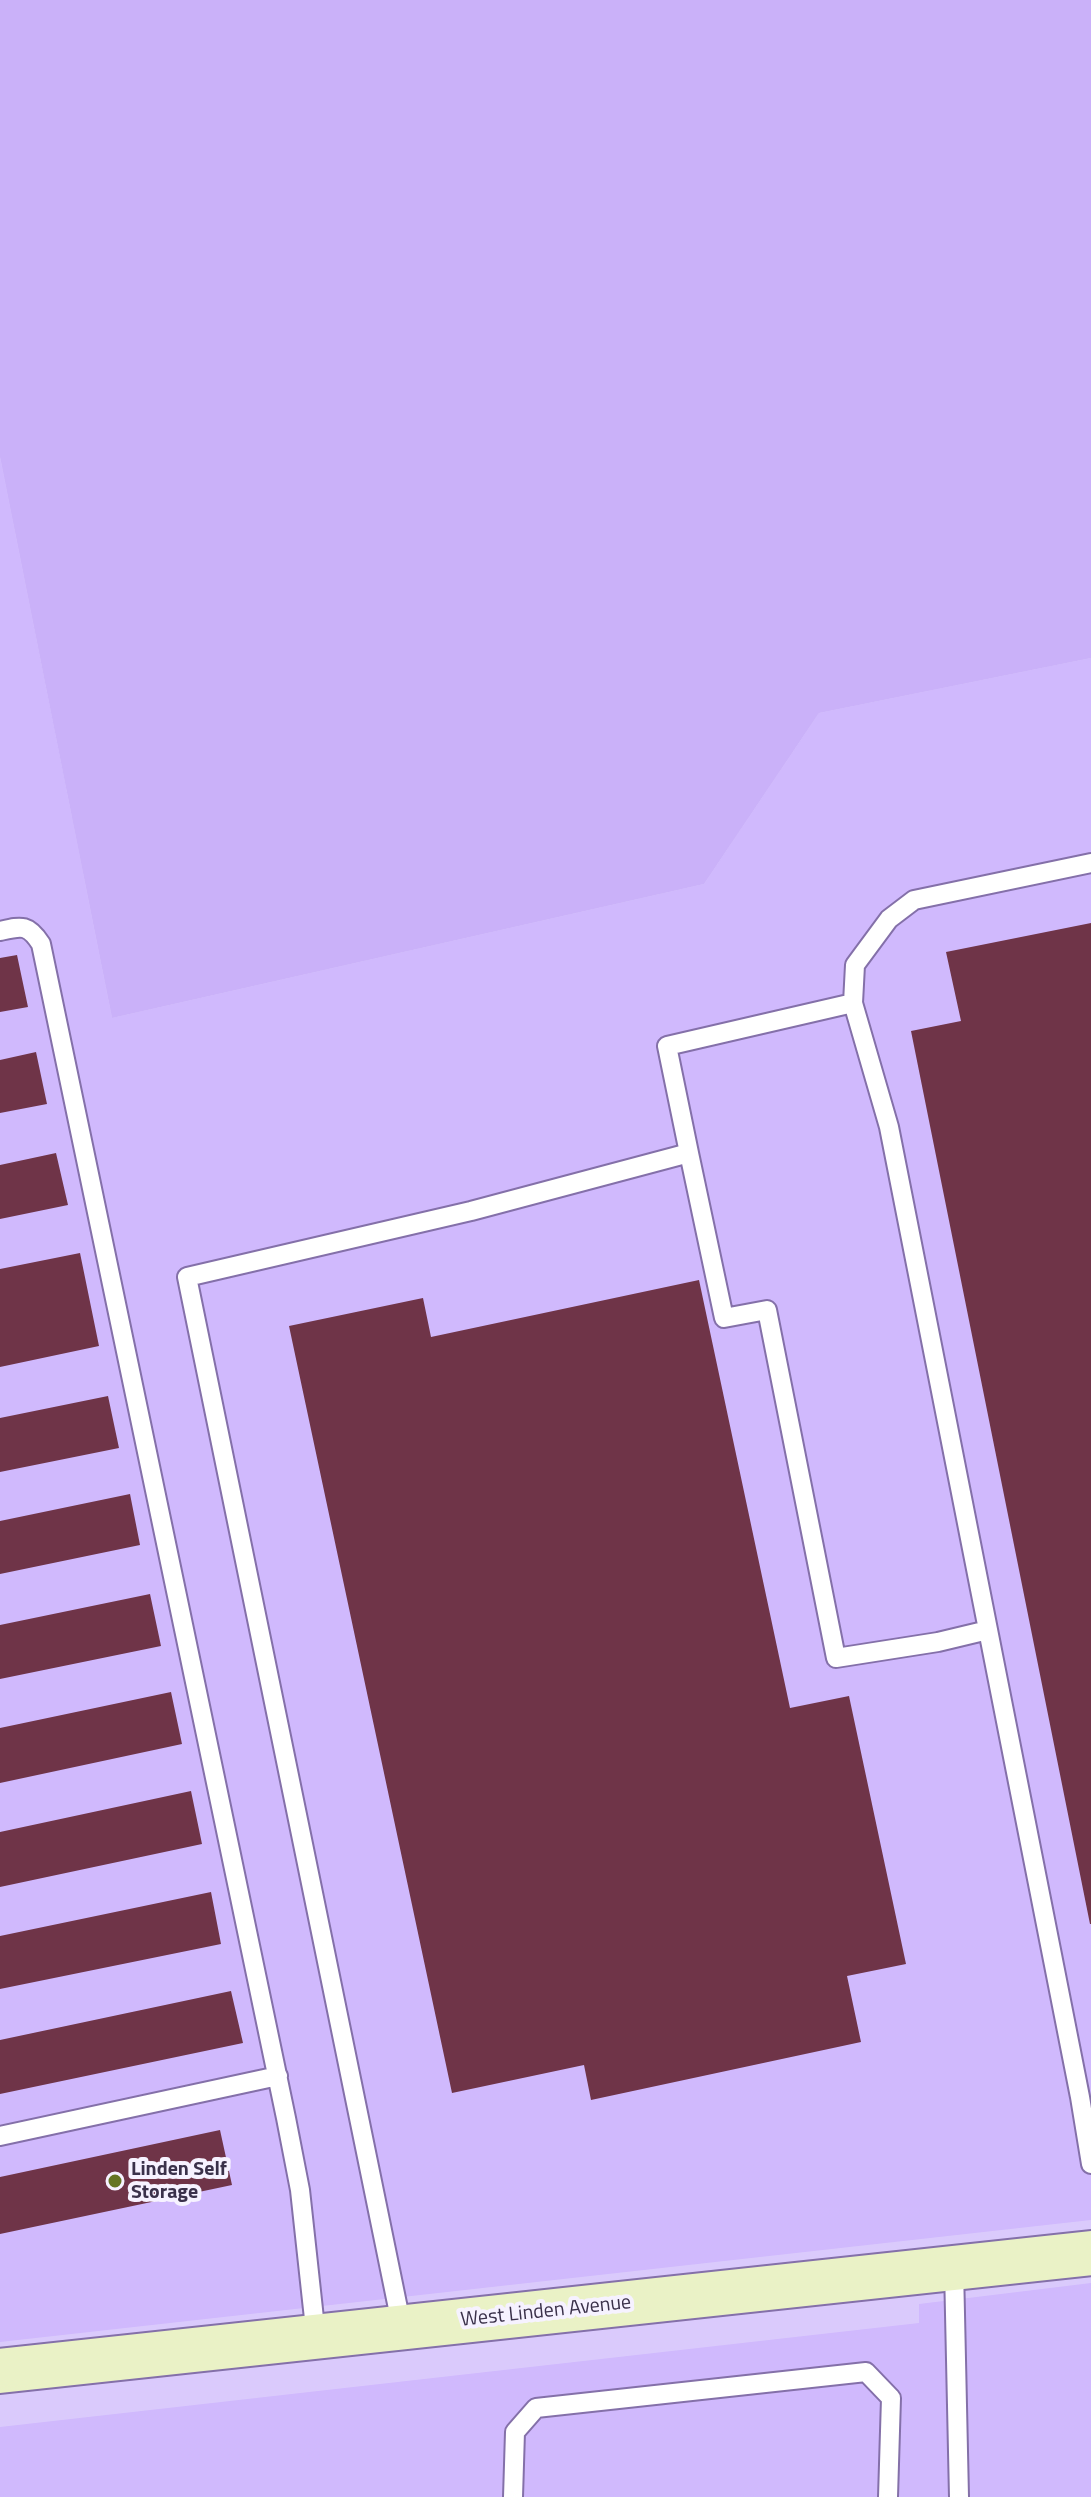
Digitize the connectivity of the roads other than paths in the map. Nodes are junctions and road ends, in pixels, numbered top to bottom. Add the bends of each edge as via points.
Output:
1 (1091, 863) edge
2 (0, 931) edge
3 (853, 1003) junction
4 (689, 1153) junction
5 (988, 1630) junction
6 (278, 2076) junction
7 (0, 2136) edge
8 (1091, 2164) edge
9 (1091, 2253) edge
10 (954, 2268) junction
11 (402, 2328) junction
12 (316, 2337) junction
13 (0, 2371) edge
14 (513, 2497) edge
15 (888, 2497) edge
16 (959, 2497) edge

1 - 3 lane via 914,900 889,919 855,965
2 - 6 lane via 21,927 41,944
3 - 4 lane via 667,1046
3 - 5 lane via 889,1127
4 - 5 lane via 724,1318 767,1310 836,1658
4 - 11 lane via 471,1211 187,1277
5 - 8 lane
6 - 7 lane
6 - 12 lane via 300,2190
9 - 10 main road, West Linden Avenue
10 - 11 main road, West Linden Avenue
10 - 16 lane
11 - 12 main road, West Linden Avenue
12 - 13 main road, West Linden Avenue
14 - 15 lane via 515,2432 536,2408 866,2372 891,2398

